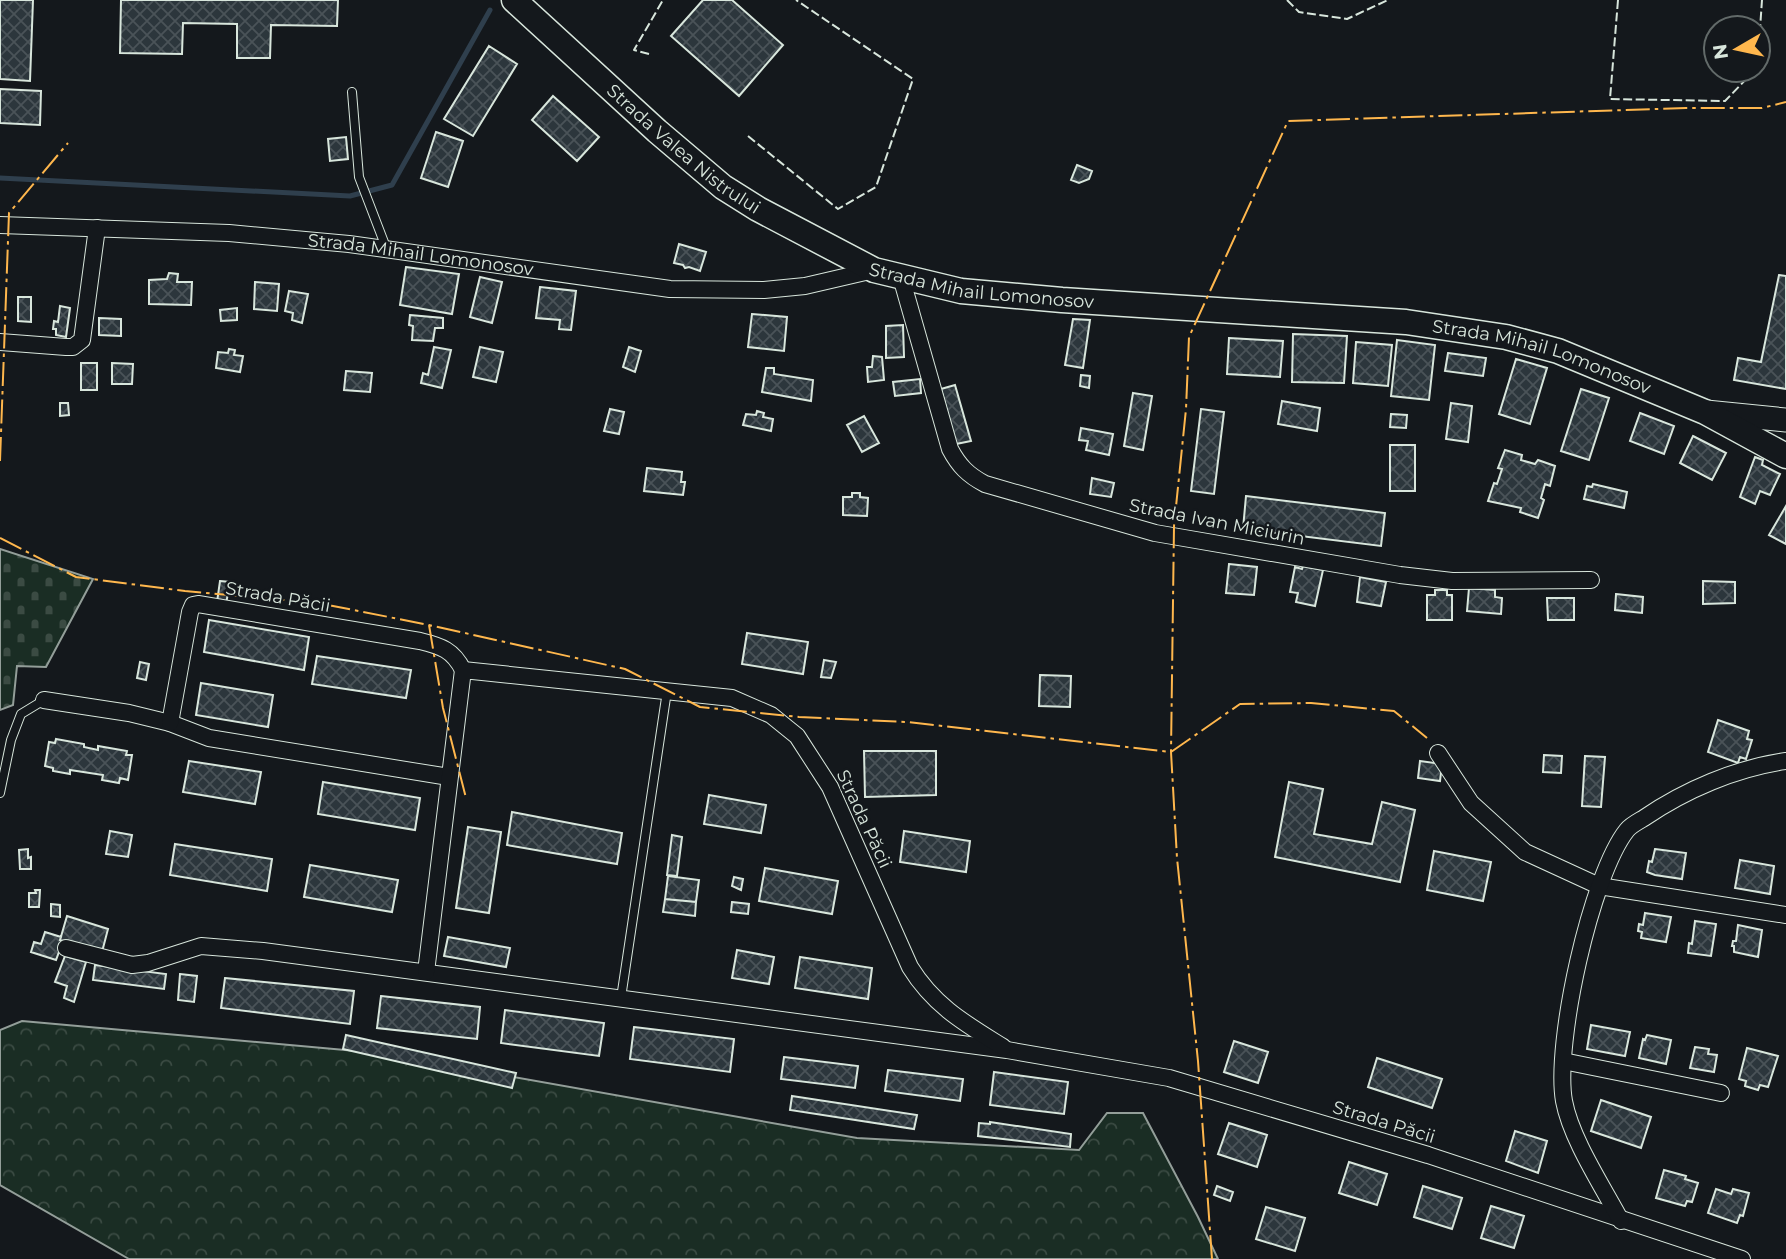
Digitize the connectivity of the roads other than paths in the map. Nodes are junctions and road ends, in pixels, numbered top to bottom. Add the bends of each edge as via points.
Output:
1 (514, 0) edge
2 (352, 92) dead end
3 (0, 225) edge
4 (97, 228) junction
5 (387, 250) junction
6 (874, 270) junction
7 (901, 277) junction
8 (0, 342) edge
9 (1705, 412) junction
10 (1786, 420) edge
11 (1786, 456) edge
12 (1591, 580) dead end
13 (463, 670) junction
14 (667, 691) junction
15 (44, 700) joint
16 (170, 723) junction
17 (1438, 753) dead end
18 (1786, 761) edge
19 (449, 777) junction
20 (0, 793) edge
21 (1599, 886) junction
22 (1786, 915) edge
23 (66, 948) dead end
24 (426, 972) junction
25 (621, 998) junction
26 (1007, 1050) junction
27 (1563, 1061) junction
28 (1721, 1093) dead end
29 (1621, 1221) junction
30 (1742, 1259) edge

1 - 6 main road, Strada Valea Nistrului via 723,187
2 - 5 lane via 359,177
3 - 4 street, Strada Mihail Lomonosov
4 - 5 street, Strada Mihail Lomonosov via 229,233
4 - 8 street via 82,340 66,347
5 - 6 street, Strada Mihail Lomonosov via 670,289 764,290 806,286
6 - 7 main road, Strada Mihail Lomonosov
7 - 9 main road, Strada Mihail Lomonosov via 961,291 1373,319 1471,331 1558,351
7 - 12 street, Strada Ivan Miciurin via 950,449 959,465 985,484 1155,533 1400,575 1452,581
9 - 10 main road, Strada Mihail Lomonosov
9 - 11 main road
13 - 14 street, Strada Păcii
13 - 16 street, Strada Păcii via 445,648 420,641 198,604 190,612
13 - 19 street
14 - 25 lane
14 - 26 street, Strada Păcii via 732,698 771,715 797,736 830,787 922,986 949,1013
15 - 16 street
15 - 20 lane via 21,714
16 - 19 street via 209,738
17 - 21 street via 1471,803 1525,852
18 - 21 street via 1728,775 1669,800 1628,829
19 - 24 street
21 - 22 street
21 - 27 street via 1569,1003
23 - 24 street, Strada Păcii via 132,965 201,946
24 - 25 street, Strada Păcii
25 - 26 street, Strada Păcii
26 - 29 street, Strada Păcii via 1169,1078 1427,1155
27 - 28 street
27 - 29 street via 1564,1103 1573,1128
29 - 30 street, Strada Păcii

